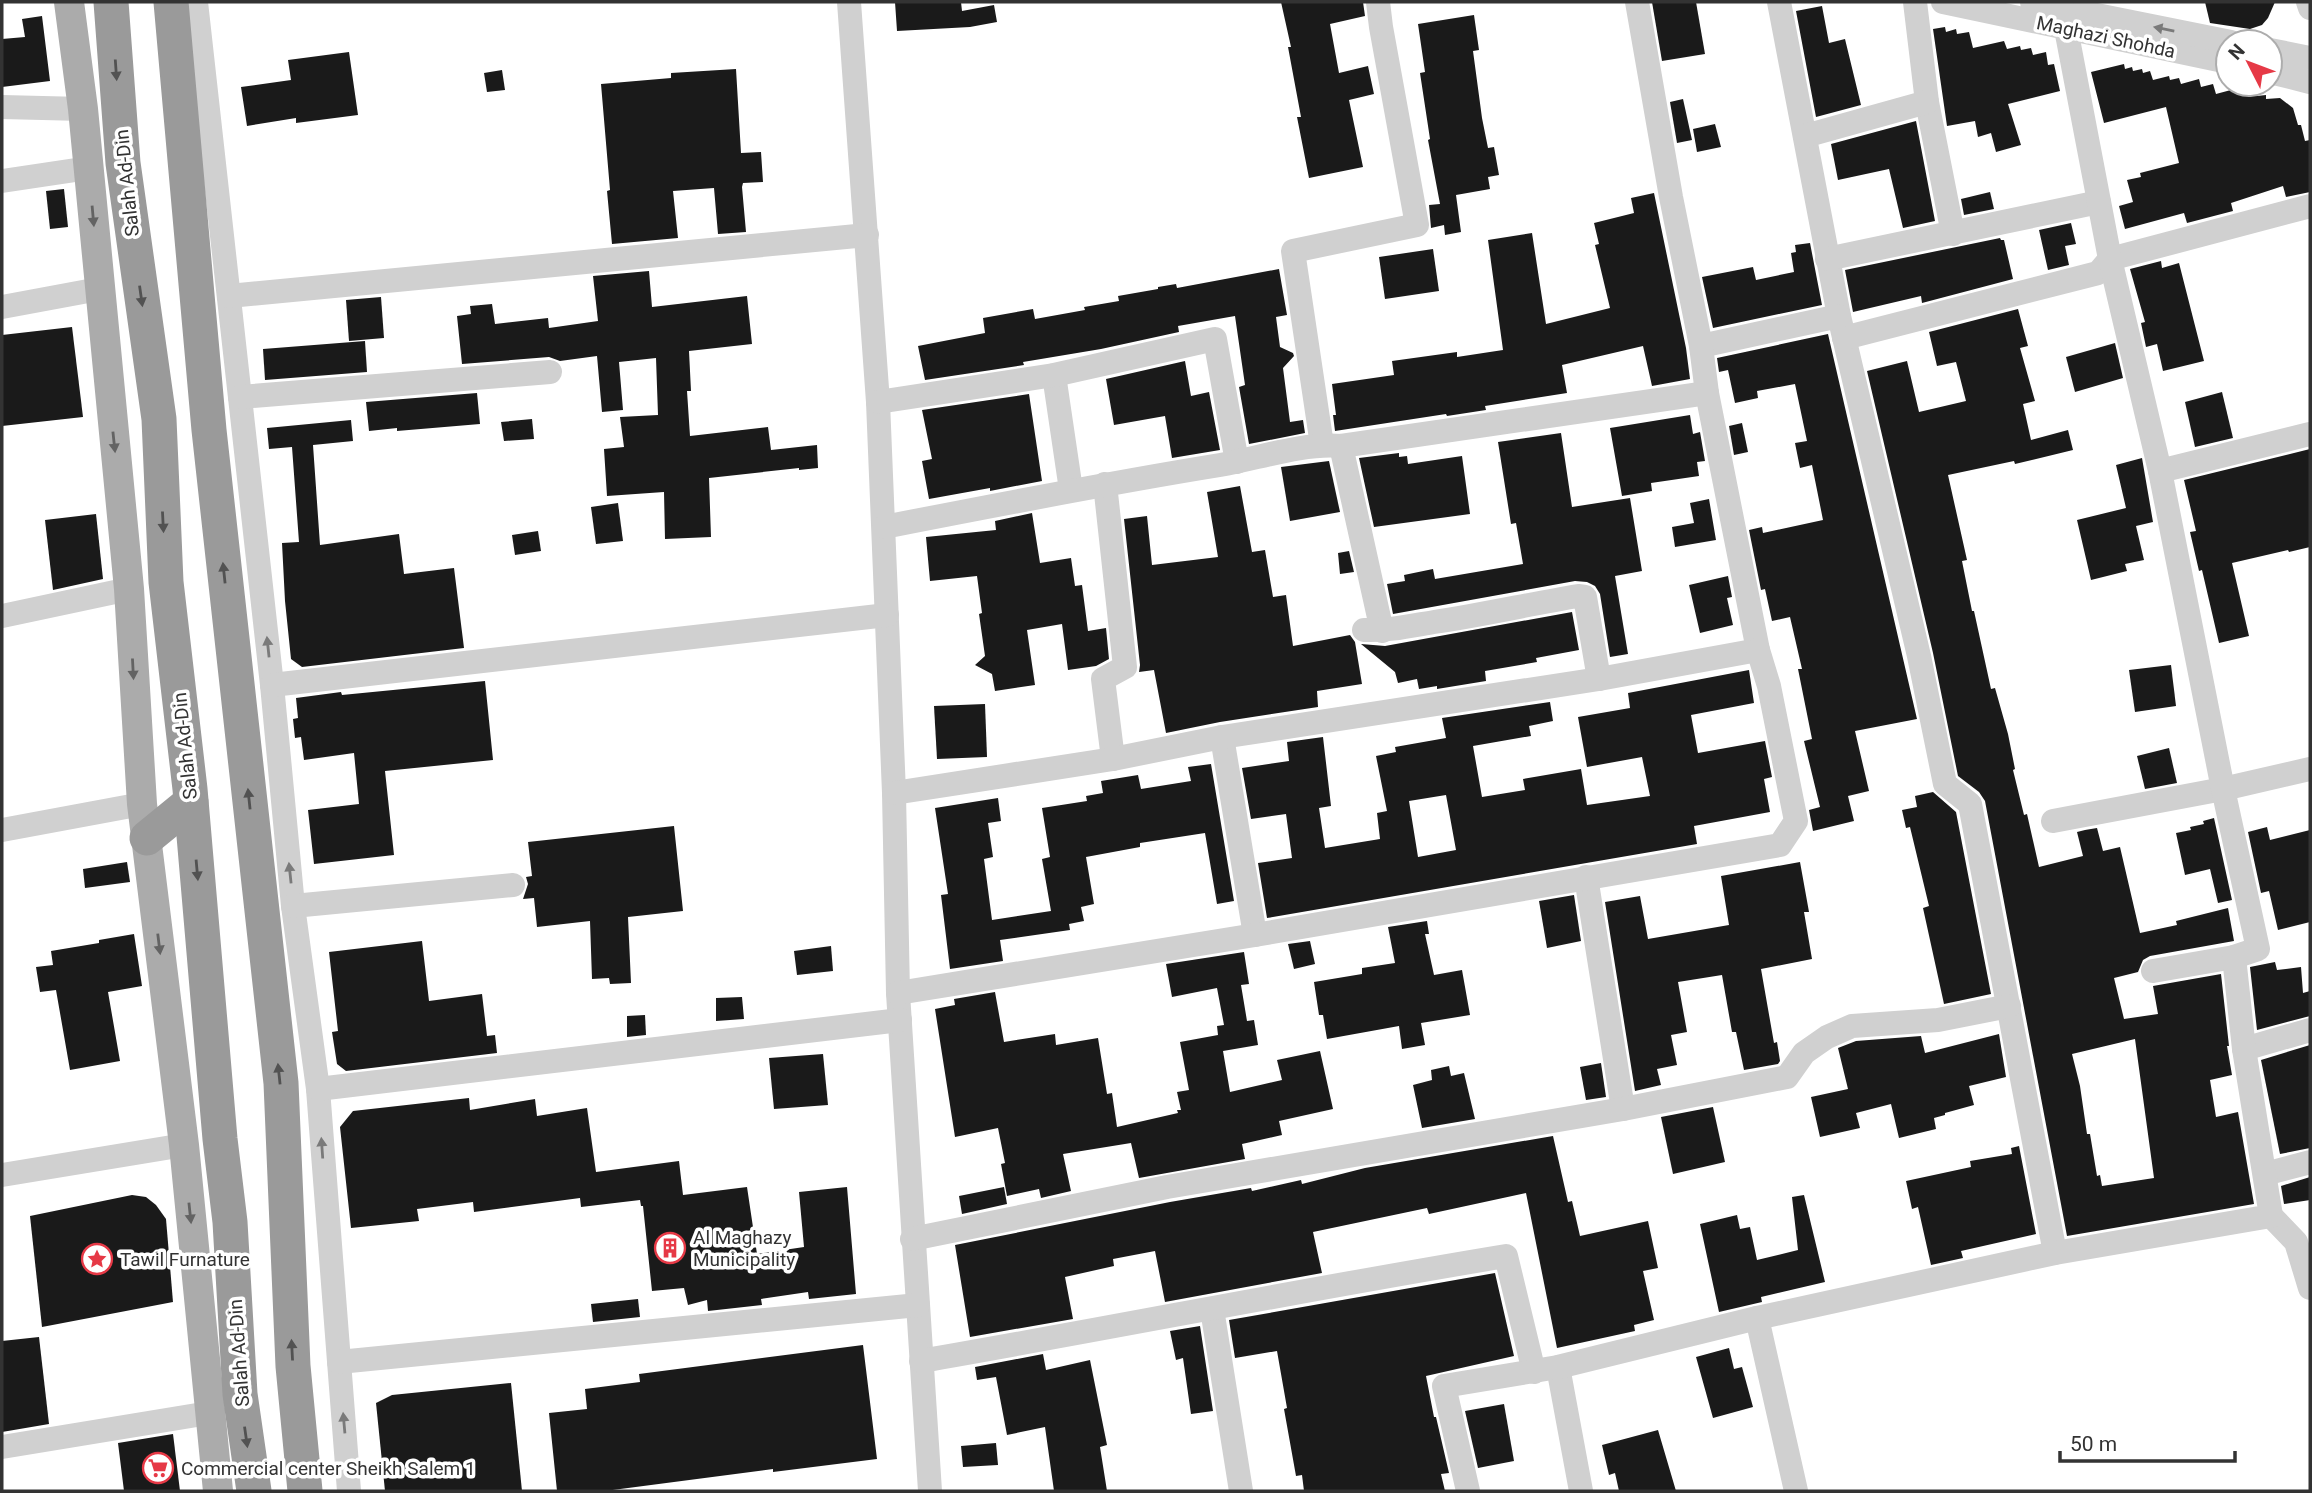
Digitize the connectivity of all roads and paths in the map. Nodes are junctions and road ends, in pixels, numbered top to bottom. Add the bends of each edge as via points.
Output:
1 (69, 2) edge
2 (111, 2) edge
3 (171, 2) edge
4 (196, 2) edge
5 (849, 2) edge
6 (1378, 2) edge
7 (1637, 2) edge
8 (1779, 2) edge
9 (1915, 2) edge
10 (1943, 2) edge
11 (2032, 2) edge
12 (2308, 2) edge
13 (2310, 8) edge
14 (2064, 18) junction
15 (2214, 40) edge
16 (2284, 53) edge
17 (2214, 58) edge
18 (2310, 58) edge
19 (2284, 76) edge
20 (2310, 82) edge
21 (1927, 102) junction
22 (2, 107) edge
23 (83, 109) junction
24 (1805, 136) junction
25 (89, 168) junction
26 (2, 181) edge
27 (2099, 202) junction
28 (2310, 206) edge
29 (1953, 234) junction
30 (867, 235) junction
31 (1827, 259) junction
32 (2110, 259) junction
33 (99, 289) junction
34 (229, 296) junction
35 (2, 307) edge
36 (1841, 327) junction
37 (1701, 346) junction
38 (550, 372) dead end
39 (1054, 375) junction
40 (1707, 393) junction
41 (240, 397) junction
42 (878, 402) junction
43 (159, 419) junction
44 (209, 430) junction
45 (2310, 434) edge
46 (1331, 445) junction
47 (1237, 462) junction
48 (2160, 471) junction
49 (1105, 484) junction
50 (1071, 490) junction
51 (884, 527) junction
52 (129, 589) junction
53 (887, 615) junction
54 (2, 616) edge
55 (1758, 650) junction
56 (1599, 679) junction
57 (272, 685) junction
58 (1222, 737) junction
59 (1113, 759) junction
60 (2310, 769) edge
61 (2223, 789) junction
62 (894, 793) junction
63 (191, 802) junction
64 (142, 804) junction
65 (2053, 821) dead end
66 (2, 830) edge
67 (147, 838) junction
68 (1586, 877) junction
69 (513, 885) dead end
70 (293, 906) junction
71 (1255, 935) junction
72 (2234, 957) junction
73 (2153, 971) dead end
74 (898, 993) junction
75 (2009, 1006) junction
76 (900, 1020) junction
77 (2310, 1030) edge
78 (2244, 1049) junction
79 (318, 1089) junction
80 (1623, 1109) junction
81 (184, 1145) junction
82 (2310, 1162) edge
83 (2265, 1174) junction
84 (2, 1175) edge
85 (325, 1183) junction
86 (285, 1189) junction
87 (2271, 1216) junction
88 (912, 1239) junction
89 (2055, 1253) junction
90 (2310, 1288) edge
91 (918, 1305) junction
92 (1212, 1309) junction
93 (1758, 1318) junction
94 (921, 1361) junction
95 (338, 1362) junction
96 (1546, 1370) junction
97 (209, 1413) junction
98 (2, 1447) edge
99 (218, 1491) edge
100 (254, 1491) edge
101 (305, 1491) edge
102 (349, 1491) edge
103 (930, 1491) edge
104 (1241, 1491) edge
105 (1468, 1491) edge
106 (1581, 1491) edge
107 (1796, 1491) edge

1 - 23 main road
2 -> 43 highway, Salah Ad-Din via 123,163
3 - 44 highway
4 - 34 street
5 - 30 street
6 - 46 street via 1417,225 1293,251
7 - 37 street
8 - 24 street
9 - 21 street
10 - 14 street, Maghazi Shohda
11 - 14 street, Maghazi Shohda
12 - 13 street
15 -> 14 street, Maghazi Shohda
14 - 17 street, Maghazi Shohda
14 - 27 street
16 - 18 street
19 - 20 street
21 - 24 street
21 - 29 street
22 - 23 street
23 - 25 main road
24 - 31 street
25 - 26 street
25 -> 33 main road
27 - 29 street
27 - 32 street
28 - 32 street
29 - 31 street
30 - 34 street
30 - 42 street
31 - 36 street
32 - 36 street via 2098,273
32 - 48 street
33 - 35 street
33 -> 52 main road
34 - 41 street
36 - 37 street
36 - 75 street via 1945,784 1969,804
37 - 40 street
38 - 41 street
39 - 42 street
39 - 47 street via 1215,339
39 - 50 street
40 - 46 street
40 - 55 street
57 -> 41 street
42 - 51 street
43 - 44 highway
43 -> 63 highway, Salah Ad-Din via 166,582
86 -> 44 highway via 281,1083
45 - 48 street
46 - 47 street
46 - 56 street via 1373,630 1585,597
47 - 49 street
48 - 61 street
49 - 50 street
49 - 59 street via 1125,667 1103,679
50 - 51 street
51 - 53 street
52 - 54 street
52 -> 64 main road
53 - 57 street
53 - 62 street
55 - 56 street
55 - 68 street via 1796,821 1780,845
56 - 58 street
70 -> 57 street
58 - 59 street
58 - 71 street
59 - 62 street
60 - 61 street
61 - 65 street
61 - 72 street via 2258,949
62 - 74 street
63 - 67 highway
63 -> 100 highway, Salah Ad-Din via 230,1223 240,1394
64 - 66 street
64 - 67 main road
67 -> 81 main road
68 - 71 street
68 - 80 street
69 - 70 street
70 - 79 street
71 - 74 street
72 - 73 street
72 - 78 street
74 - 76 street
75 - 80 street via 1938,1020 1852,1026 1804,1053 1787,1077
75 - 89 street
76 - 79 street
76 - 88 street
77 - 78 street
78 - 83 street
85 -> 79 street
80 - 88 street via 1167,1187
81 - 84 street
81 -> 97 main road
82 - 83 street
83 - 87 street
85 - 86 street
85 - 95 street
101 -> 86 highway via 293,1366
87 - 89 street
87 - 90 street via 2296,1242
88 - 91 street
89 - 93 street
91 - 94 street
91 - 95 street
92 - 94 street
92 - 96 street via 1506,1256
92 - 104 street
93 - 96 street
93 - 107 street
94 - 103 street
102 -> 95 street
96 - 105 street via 1444,1387
96 - 106 street
97 - 98 street
97 - 99 main road

